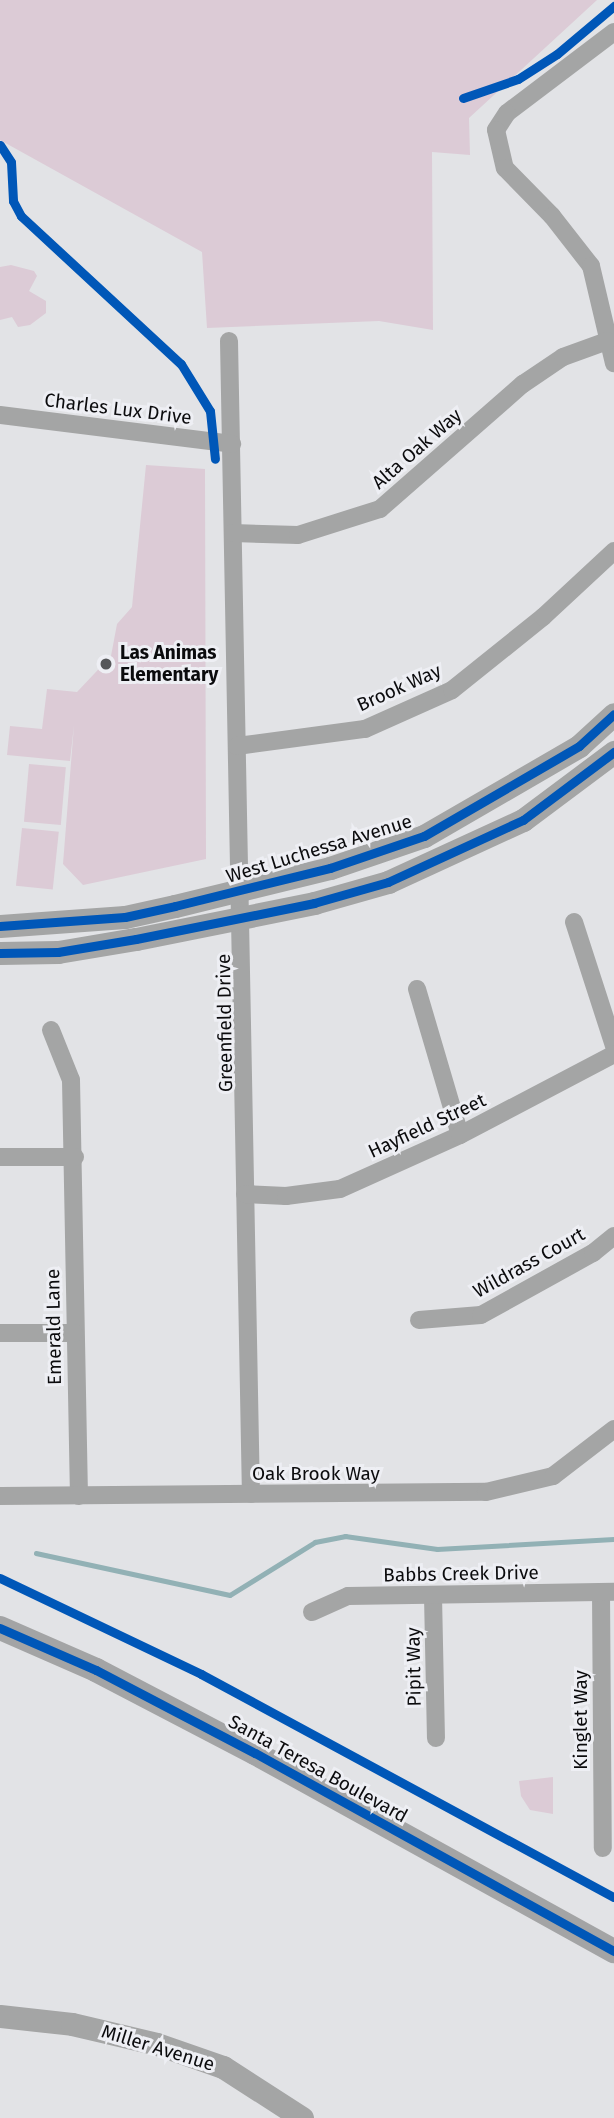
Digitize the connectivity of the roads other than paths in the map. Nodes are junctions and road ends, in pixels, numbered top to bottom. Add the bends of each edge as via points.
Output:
1 (614, 32) edge
2 (229, 341) dead end
3 (607, 341) junction
4 (614, 363) edge
5 (0, 415) edge
6 (232, 444) junction
7 (233, 533) junction
8 (614, 551) edge
9 (614, 714) edge
10 (237, 746) junction
11 (614, 752) edge
12 (240, 892) junction
13 (240, 918) junction
14 (574, 922) dead end
15 (0, 926) edge
16 (0, 953) edge
17 (417, 989) dead end
18 (51, 1030) dead end
19 (614, 1046) edge
20 (614, 1054) edge
21 (460, 1135) junction
22 (0, 1157) edge
23 (75, 1157) junction
24 (245, 1194) junction
25 (614, 1237) edge
26 (419, 1320) dead end
27 (0, 1334) edge
28 (74, 1334) junction
29 (614, 1429) edge
30 (251, 1494) junction
31 (0, 1496) edge
32 (79, 1496) junction
33 (608, 1592) edge
34 (433, 1595) junction
35 (312, 1612) dead end
36 (0, 1629) edge
37 (436, 1738) dead end
38 (603, 1848) dead end
39 (614, 1951) edge
40 (0, 2016) edge
41 (302, 2118) edge

1 - 3 street via 507,113 496,130 505,168 552,216 591,266
2 - 6 street, Greenfield Drive
3 - 4 street
3 - 7 street, Alta Oak Way via 564,357 523,384 380,509 298,534
5 - 6 street, Charles Lux Drive
6 - 7 street, Greenfield Drive
7 - 10 street, Greenfield Drive
8 - 10 street, Brook Way via 543,617 452,690 365,729
9 - 12 street, West Luchessa Avenue via 579,746 424,836
10 - 12 street, Greenfield Drive
11 - 13 street via 523,820 439,862 314,903
12 - 13 street, Greenfield Drive
12 - 15 street, West Luchessa Avenue via 125,916
13 - 16 street via 58,951
13 - 24 street, Greenfield Drive
14 - 19 street
17 - 21 street
18 - 23 street, Emerald Lane via 71,1080
20 - 21 street, Hayfield Street
21 - 24 street, Hayfield Street via 340,1189 286,1196
22 - 23 street
23 - 28 street, Emerald Lane
24 - 30 street, Greenfield Drive
25 - 26 street, Wildrass Court via 481,1315
27 - 28 street
28 - 32 street, Emerald Lane
29 - 30 street, Oak Brook Way via 553,1476 486,1492
30 - 32 street, Oak Brook Way
31 - 32 street, Oak Brook Way
33 - 34 street, Babbs Creek Drive
33 - 38 street, Kinglet Way
34 - 35 street, Babbs Creek Drive via 348,1596
34 - 37 street, Pipit Way
36 - 39 main road, Santa Teresa Boulevard via 96,1670 219,1734
40 - 41 street, Miller Avenue via 72,2024 157,2044 223,2067

